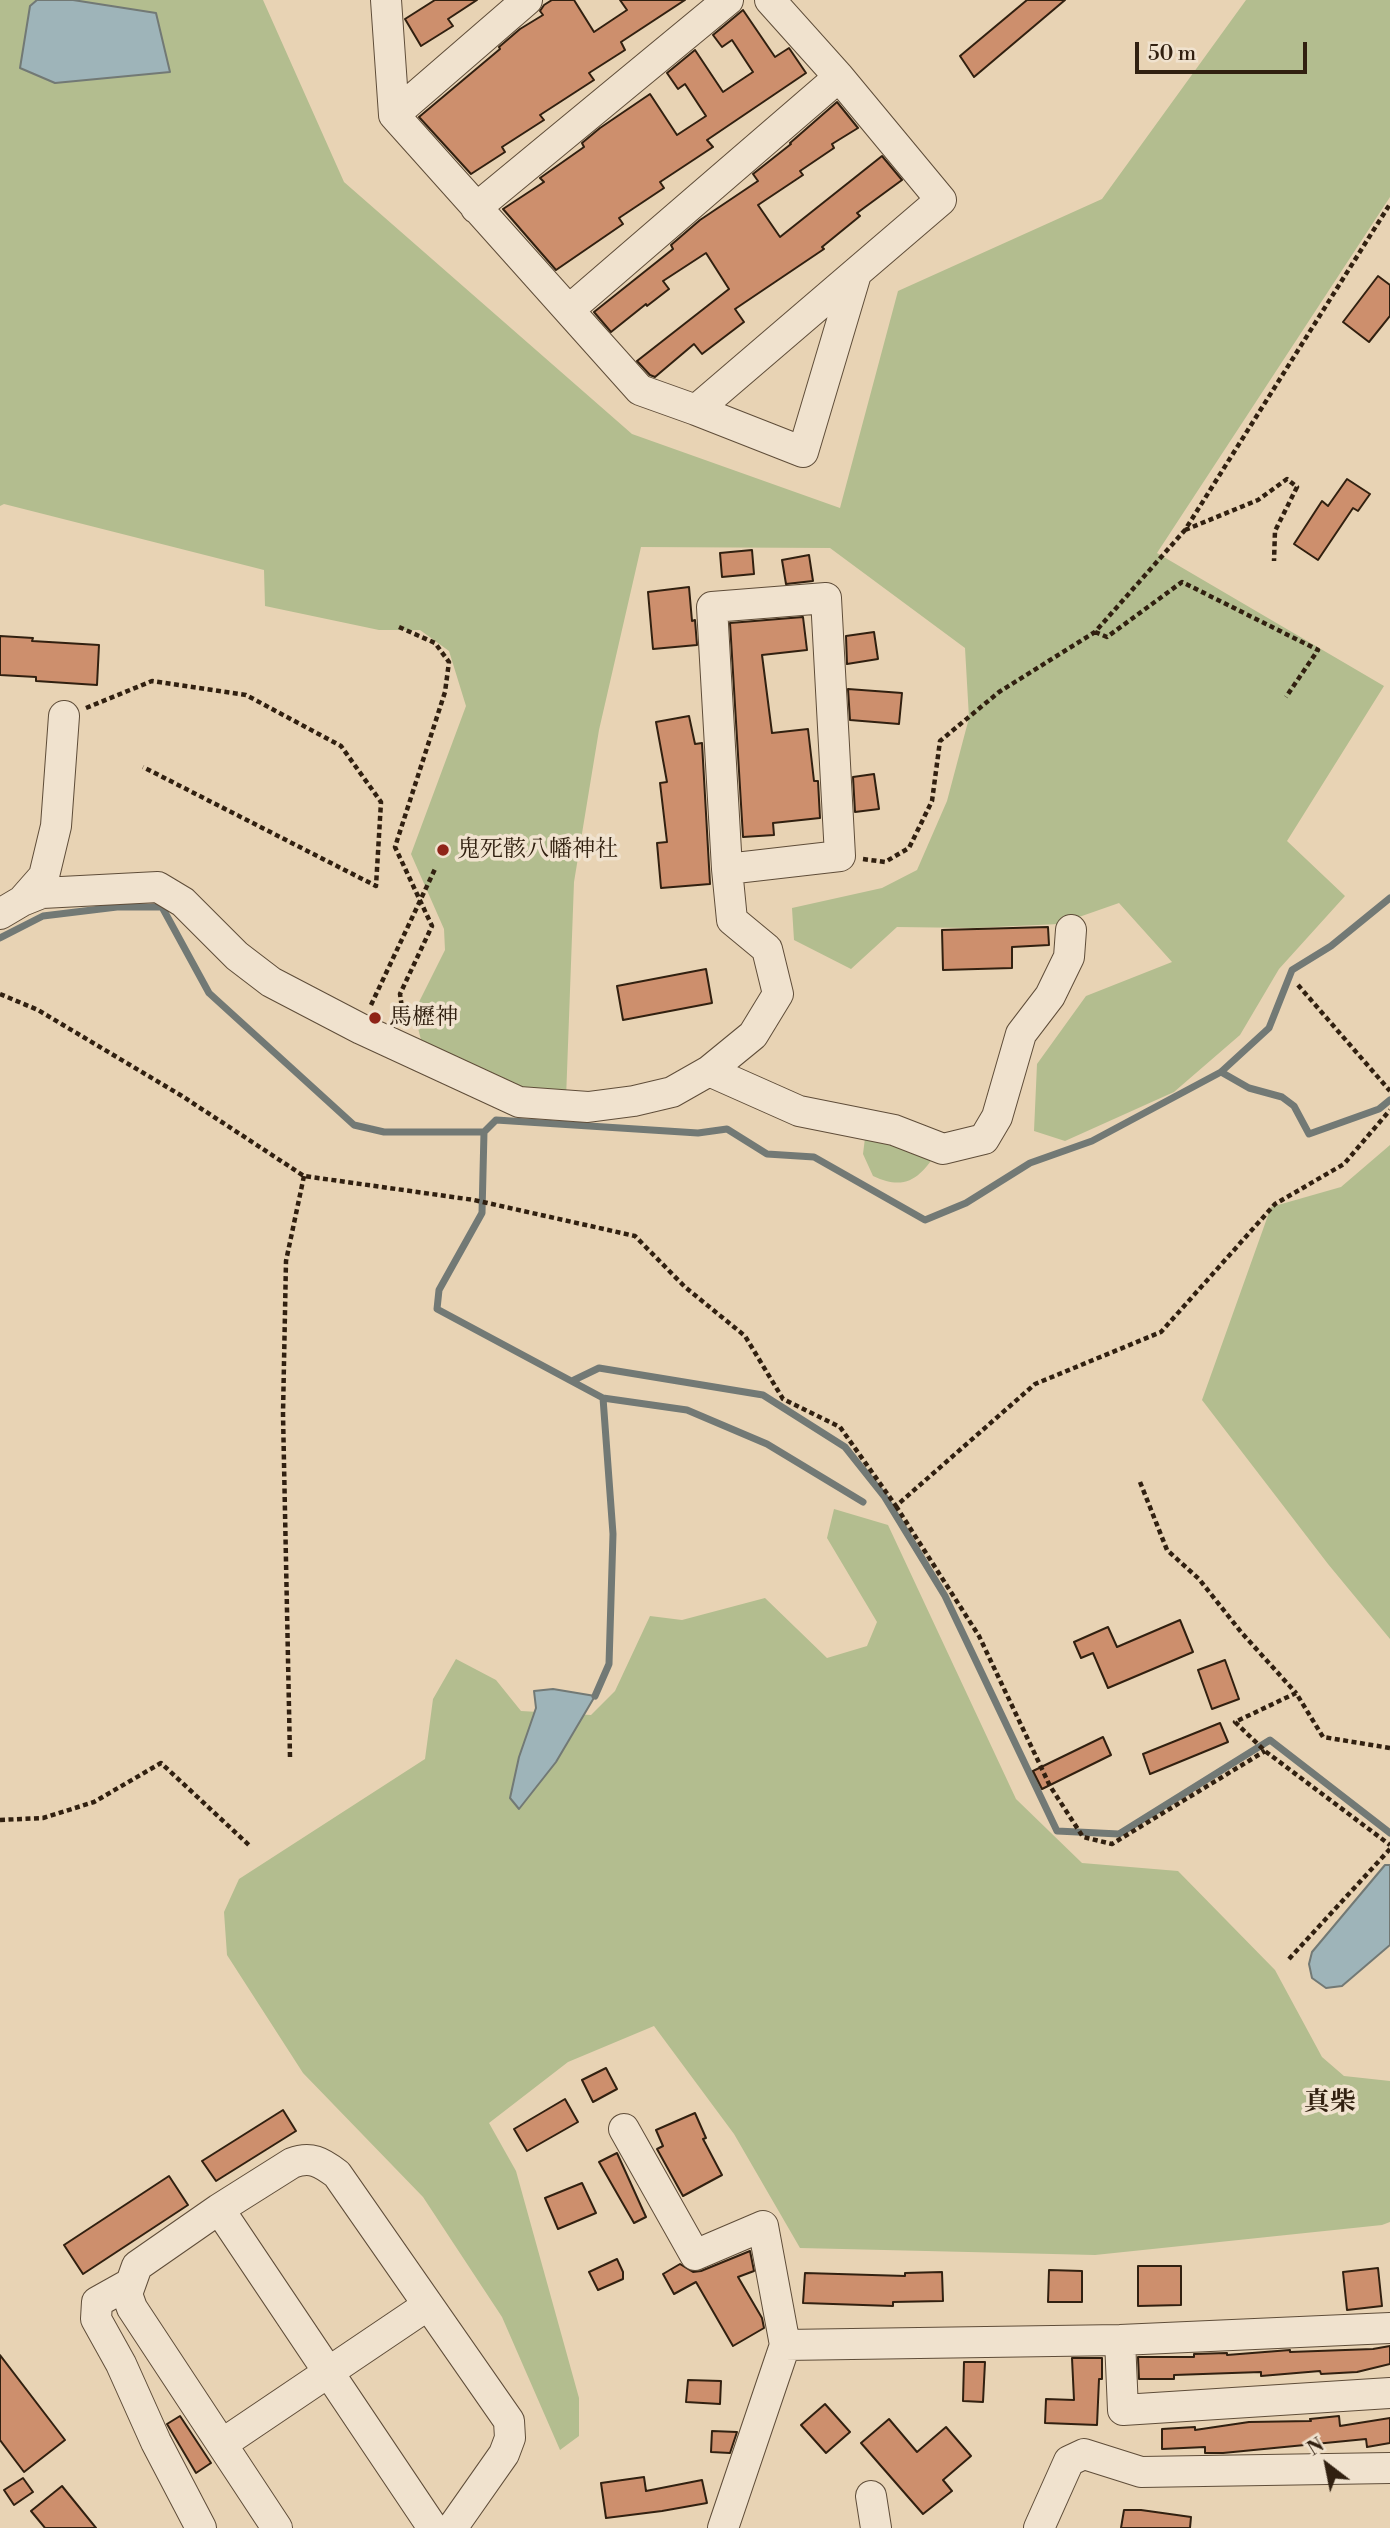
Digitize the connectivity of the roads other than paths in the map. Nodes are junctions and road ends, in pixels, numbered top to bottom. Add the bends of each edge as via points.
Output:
1 (386, 0) edge
2 (527, 0) edge
3 (728, 0) edge
4 (770, 0) edge
5 (839, 77) junction
6 (394, 115) junction
7 (476, 208) junction
8 (856, 274) junction
9 (570, 309) junction
10 (696, 410) junction
11 (64, 716) road end
12 (727, 869) junction
13 (11, 907) edge
14 (1071, 930) dead end
15 (709, 1071) junction
16 (624, 2129) dead end
17 (219, 2209) junction
18 (131, 2283) junction
19 (428, 2305) junction
20 (1390, 2328) edge
21 (1121, 2340) junction
22 (786, 2346) junction
23 (327, 2372) junction
24 (1390, 2393) edge
25 (222, 2444) junction
26 (1390, 2468) edge
27 (871, 2496) dead end
28 (201, 2528) edge
29 (277, 2528) edge
30 (433, 2528) edge
31 (452, 2528) edge
32 (723, 2528) edge
33 (876, 2528) edge
34 (1039, 2528) edge

1 - 6 street
2 - 6 street
3 - 7 street
4 - 5 street
5 - 8 street via 941,200
5 - 9 street
6 - 7 street
7 - 9 street
8 - 10 street
8 - 10 street via 803,452
9 - 10 street via 640,390
11 - 13 street via 56,826 44,876
12 - 12 street via 712,607 826,598 840,856
12 - 15 street via 732,920 767,949 778,993 753,1035
13 - 15 street via 42,893 158,887 183,902 236,956 271,982 519,1102 587,1107 634,1101 672,1092
14 - 15 street via 1069,957 1050,996 1021,1034 997,1117 984,1139 943,1149 894,1130 799,1111
16 - 22 street via 695,2255 763,2227
17 - 18 street via 137,2266
17 - 19 street via 292,2163 321,2161 337,2174
17 - 23 street
18 - 25 street via 127,2294 132,2308
18 - 28 street via 97,2302 96,2319
19 - 23 street
19 - 31 street via 509,2421 510,2438 504,2454
20 - 21 street
21 - 22 street
21 - 24 street via 1123,2410
22 - 32 street
23 - 25 street
23 - 30 street
25 - 29 street
26 - 34 street via 1141,2472 1084,2454 1069,2461
27 - 33 street

